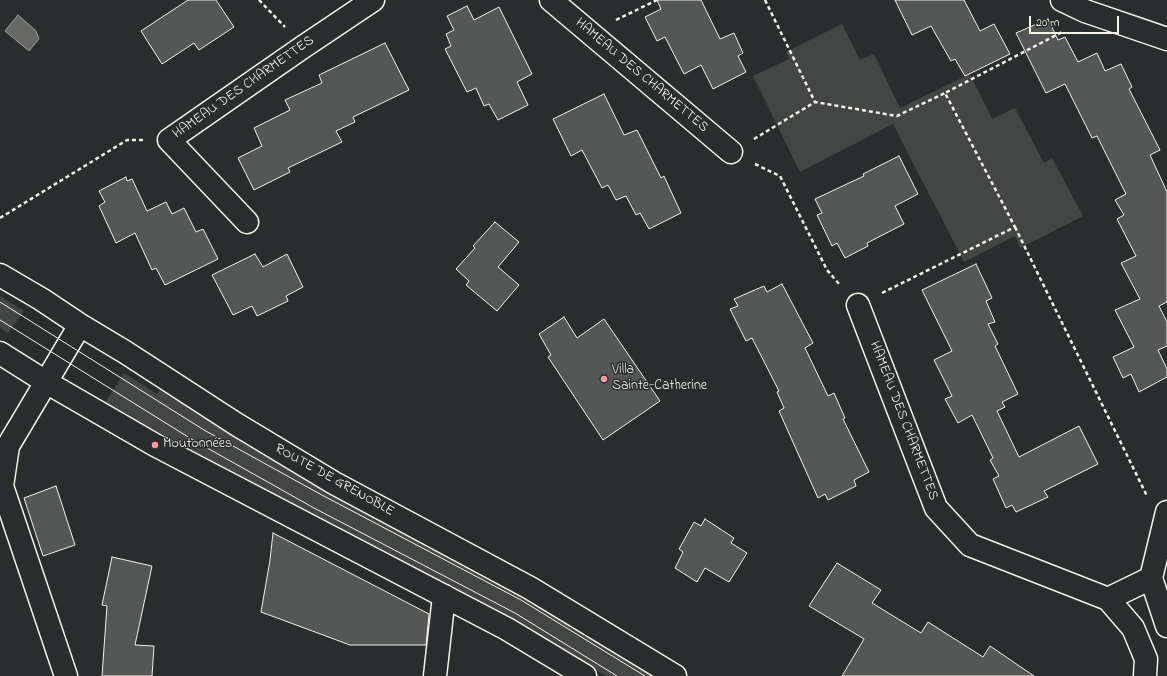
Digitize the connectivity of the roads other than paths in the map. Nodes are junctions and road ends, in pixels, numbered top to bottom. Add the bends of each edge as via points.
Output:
1 (373, 0) edge
2 (550, 0) edge
3 (1062, 0) edge
4 (1167, 39) edge
5 (731, 152) road end
6 (247, 222) dead end
7 (0, 275) edge
8 (858, 305) road end
9 (80, 325) junction
10 (0, 353) edge
11 (46, 382) junction
12 (1165, 521) edge
13 (1151, 578) junction
14 (444, 596) junction
15 (1108, 599) junction
16 (1167, 626) edge
17 (66, 676) edge
18 (435, 676) edge
19 (586, 676) edge
20 (675, 676) edge
21 (1145, 676) edge

1 - 6 street, HAMEAU DES CHARMETTES via 169,140
2 - 5 street, HAMEAU DES CHARMETTES
3 - 4 street via 1085,11
7 - 9 street, ROUTE DE GRENOBLE
8 - 15 street, HAMEAU DES CHARMETTES via 936,508 970,545
9 - 11 street
9 - 20 street, ROUTE DE GRENOBLE via 334,483 530,588
10 - 11 street
11 - 14 street via 155,445
11 - 17 street via 8,446 2,486
12 - 13 street
13 - 15 street
13 - 16 street
14 - 18 street
14 - 19 street via 507,629
15 - 21 street, HAMEAU DES CHARMETTES via 1132,628 1146,659

